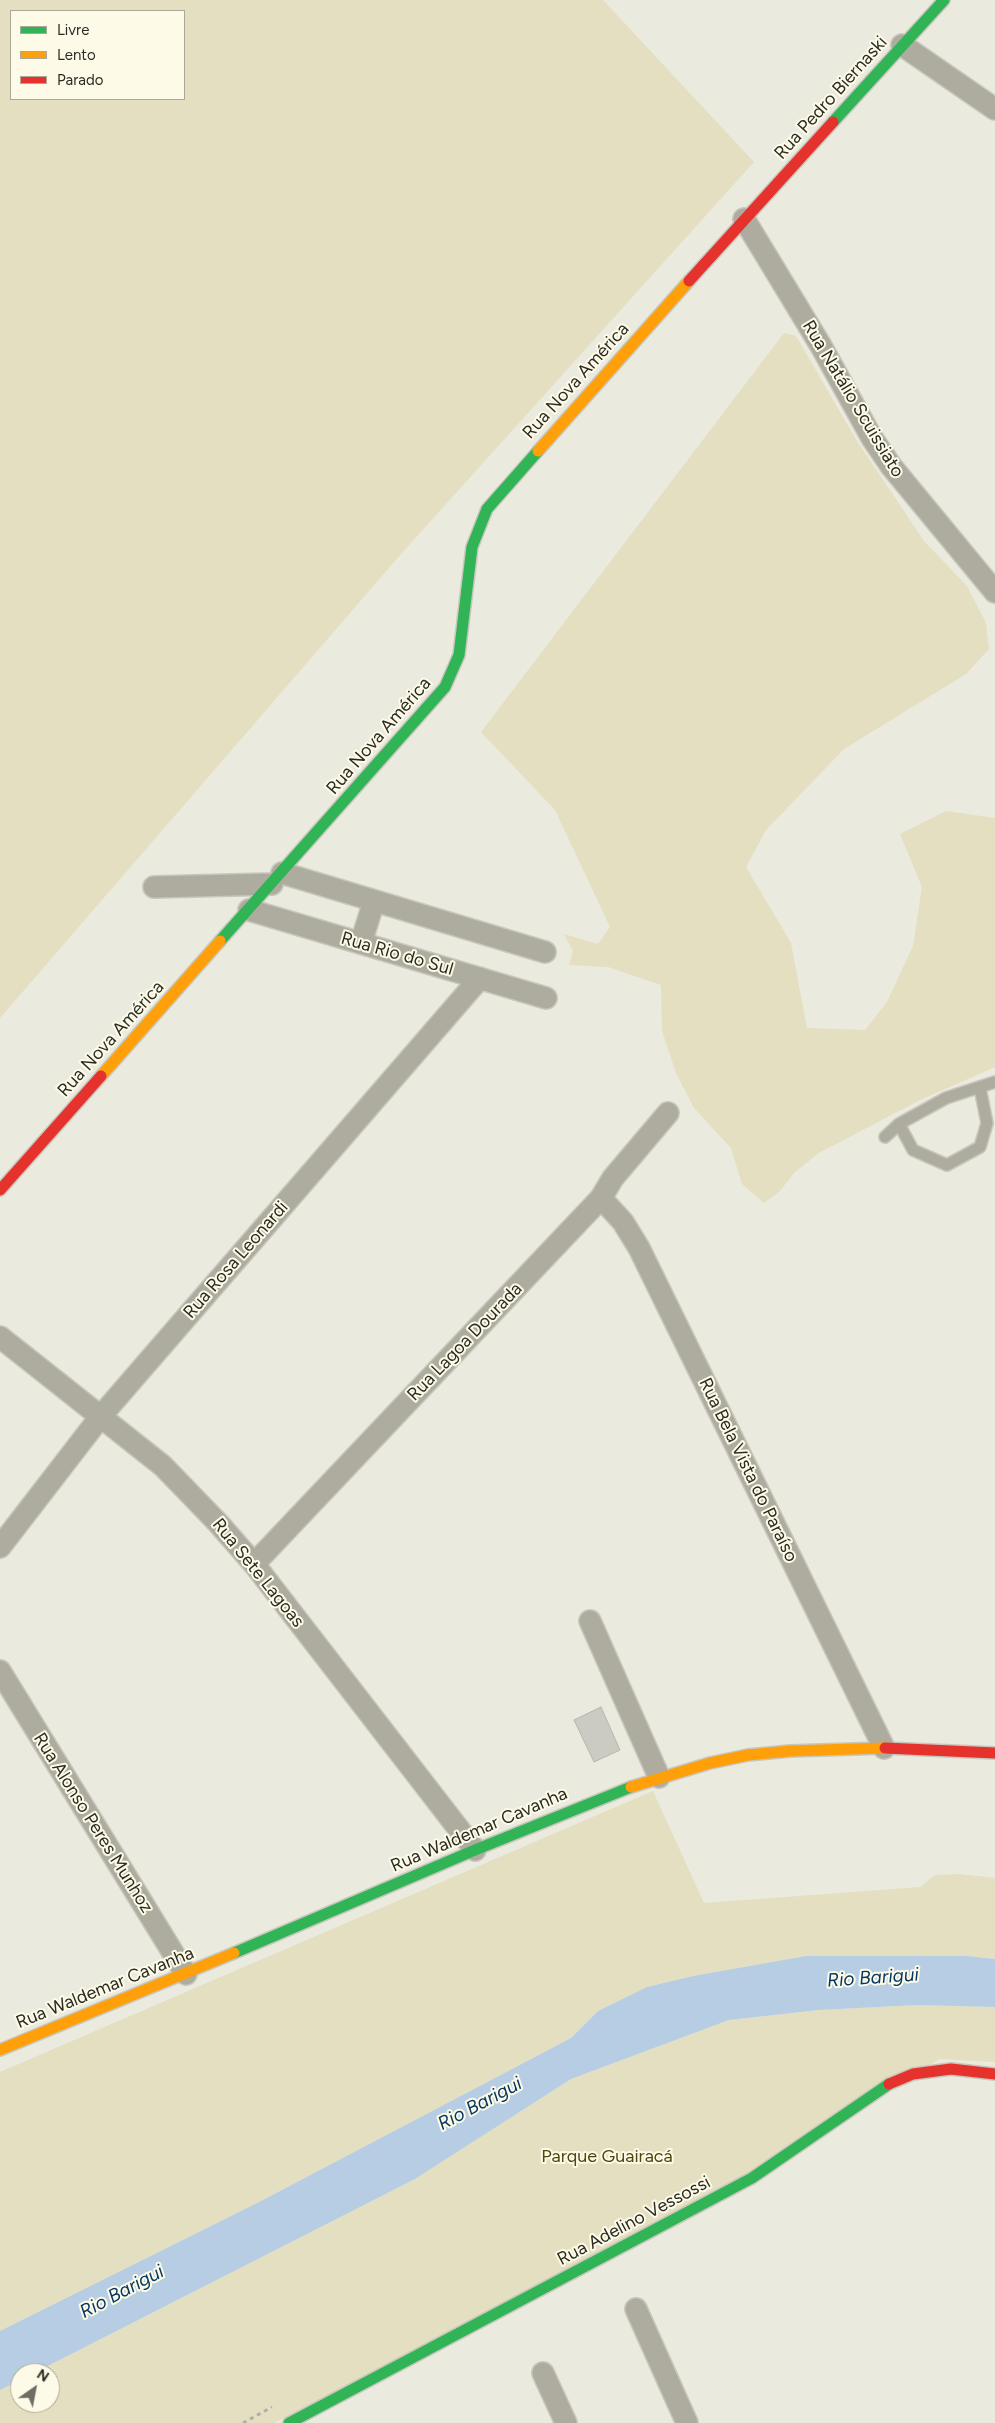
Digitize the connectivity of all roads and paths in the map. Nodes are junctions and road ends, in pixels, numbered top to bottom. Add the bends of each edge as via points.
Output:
1 (944, 0) edge
2 (902, 45) junction
3 (995, 109) edge
4 (744, 219) junction
5 (995, 592) edge
6 (277, 879) junction
7 (154, 887) dead end
8 (374, 901) junction
9 (249, 910) junction
10 (361, 943) junction
11 (545, 952) dead end
12 (480, 978) junction
13 (546, 998) dead end
14 (995, 1082) edge
15 (980, 1088) junction
16 (668, 1113) dead end
17 (898, 1124) junction
18 (885, 1137) dead end
19 (0, 1190) edge
20 (601, 1198) junction
21 (0, 1337) edge
22 (101, 1416) junction
23 (0, 1547) edge
24 (254, 1564) junction
25 (590, 1621) dead end
26 (0, 1671) edge
27 (884, 1748) junction
28 (995, 1753) edge
29 (659, 1777) junction
30 (475, 1850) junction
31 (186, 1974) junction
32 (0, 2050) edge
33 (995, 2074) edge
34 (636, 2309) dead end
35 (543, 2373) dead end
36 (289, 2423) edge
37 (566, 2423) edge
38 (687, 2423) edge

1 - 2 street, Rua Pedro Biernaski
2 - 3 street
2 - 4 street, Rua Pedro Biernaski
4 - 5 street, Rua Natálio Scuissiato via 872,438 891,466
4 - 6 street, Rua Nova América via 500,493 488,510 472,547 459,655 445,687
6 - 7 street
6 - 8 street
6 - 9 street, Rua Nova América
8 - 10 street
8 - 11 street
9 - 10 street, Rua Rio do Sul
9 - 19 street, Rua Nova América
10 - 12 street, Rua Rio do Sul
12 - 13 street, Rua Rio do Sul
12 - 22 street, Rua Rosa Leonardi
14 - 15 lane
15 - 17 lane via 946,1098
15 - 17 lane via 987,1123 980,1148 947,1165 913,1150
16 - 20 street, Rua Lagoa Dourada via 613,1178
17 - 18 lane
20 - 24 street, Rua Lagoa Dourada
20 - 27 street, Rua Bela Vista do Paraíso via 623,1222 639,1248
21 - 22 street, Rua Sete Lagoas
22 - 23 street, Rua Rosa Leonardi
22 - 24 street, Rua Sete Lagoas via 163,1466
24 - 30 street, Rua Sete Lagoas
25 - 29 street
26 - 31 street, Rua Alonso Peres Munhoz
27 - 28 street, Rua Waldemar Cavanha
27 - 29 street, Rua Waldemar Cavanha via 748,1755
29 - 30 street, Rua Waldemar Cavanha
30 - 31 street, Rua Waldemar Cavanha
31 - 32 street, Rua Waldemar Cavanha
33 - 36 street, Rua Adelino Vessossi via 951,2070 913,2074 894,2081 752,2178
34 - 38 street
35 - 37 street

